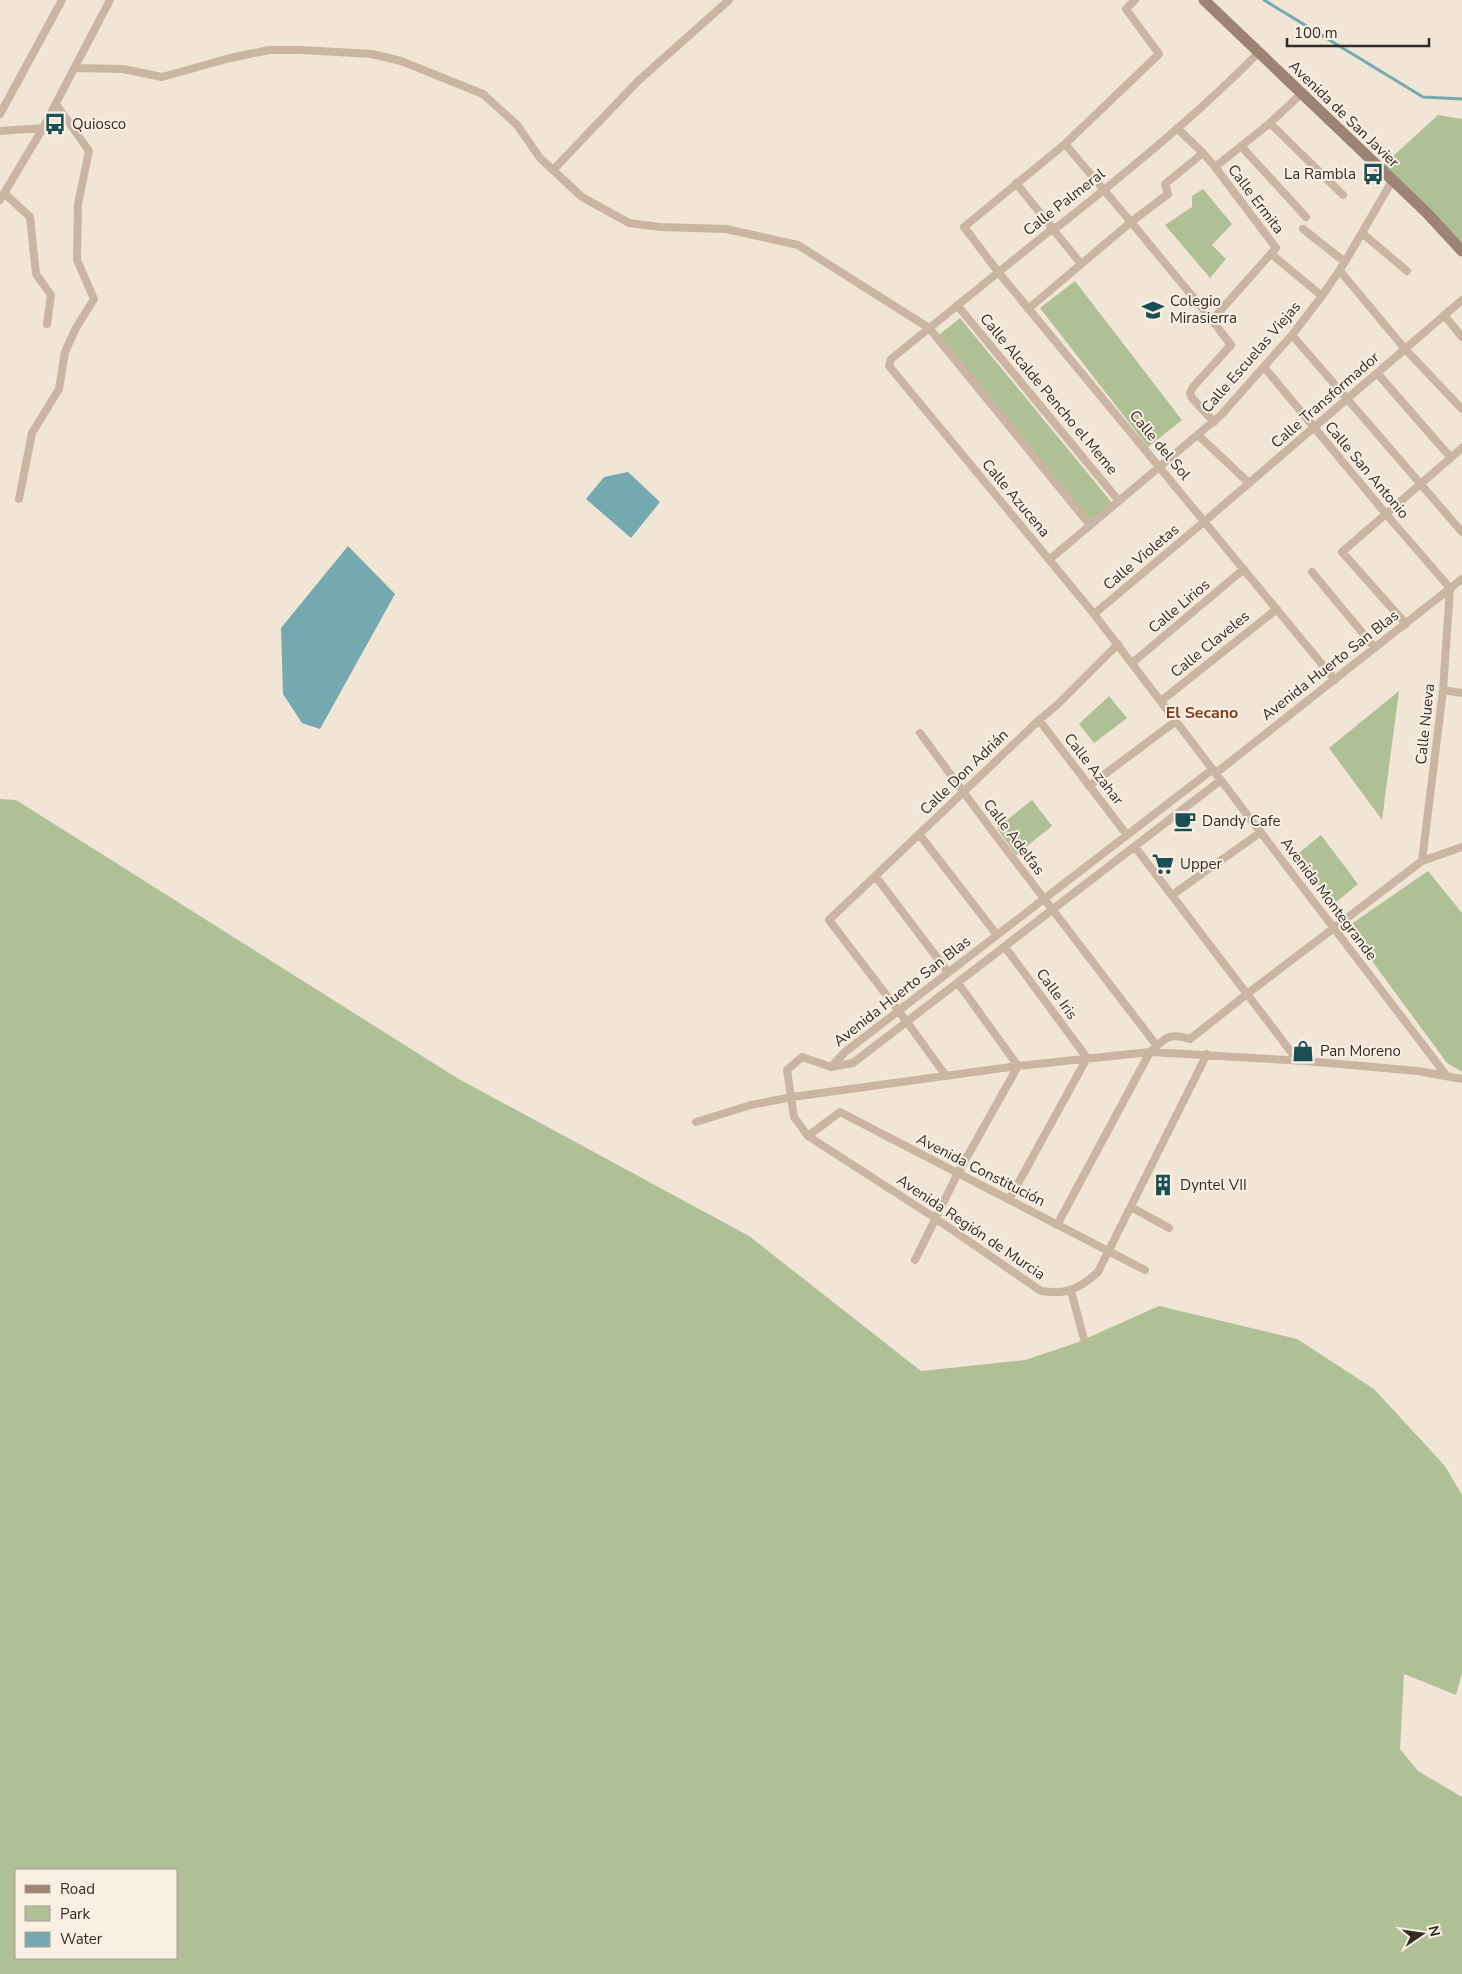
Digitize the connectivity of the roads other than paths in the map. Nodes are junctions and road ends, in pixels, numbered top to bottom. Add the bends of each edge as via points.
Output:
1 (62, 0) edge
2 (108, 0) edge
3 (729, 0) edge
4 (1135, 0) edge
5 (1204, 0) edge
6 (1258, 53) junction
7 (75, 68) junction
8 (1301, 94) junction
9 (56, 104) junction
10 (0, 114) edge
11 (1270, 123) junction
12 (43, 128) junction
13 (1177, 128) junction
14 (0, 131) edge
15 (1065, 144) junction
16 (1241, 146) junction
17 (1203, 153) junction
18 (1215, 167) junction
19 (552, 170) junction
20 (1392, 181) junction
21 (1016, 182) junction
22 (1104, 190) junction
23 (4, 193) junction
24 (1343, 195) dead end
25 (0, 200) edge
26 (1306, 217) dead end
27 (1131, 222) junction
28 (1052, 229) junction
29 (1303, 229) dead end
30 (1362, 233) junction
31 (1274, 251) junction
32 (1462, 251) edge
33 (1345, 262) junction
34 (1081, 264) junction
35 (1340, 271) junction
36 (1407, 271) dead end
37 (999, 273) junction
38 (1322, 296) junction
39 (1462, 300) edge
40 (957, 305) junction
41 (1028, 309) junction
42 (1444, 315) junction
43 (1212, 320) junction
44 (46, 324) dead end
45 (929, 328) junction
46 (1292, 335) junction
47 (1462, 336) edge
48 (1405, 349) junction
49 (1264, 367) junction
50 (891, 370) joint
51 (1377, 373) junction
52 (1346, 399) junction
53 (1462, 409) edge
54 (1214, 422) junction
55 (1314, 428) junction
56 (1198, 435) junction
57 (1462, 448) edge
58 (1451, 458) junction
59 (1160, 467) junction
60 (1249, 483) junction
61 (1420, 484) junction
62 (19, 499) dead end
63 (1119, 501) junction
64 (1386, 514) junction
65 (1205, 521) junction
66 (1090, 525) junction
67 (1462, 532) edge
68 (1050, 559) junction
69 (1244, 569) junction
70 (1312, 572) dead end
71 (1462, 579) edge
72 (1450, 588) junction
73 (1276, 608) junction
74 (1094, 614) junction
75 (1406, 624) junction
76 (1118, 644) junction
77 (1375, 648) junction
78 (1132, 663) junction
79 (1335, 680) junction
80 (1443, 690) junction
81 (1462, 692) edge
82 (1161, 701) junction
83 (1039, 720) junction
84 (1176, 721) junction
85 (920, 733) dead end
86 (1214, 771) junction
87 (1221, 780) junction
88 (1089, 786) junction
89 (963, 792) junction
90 (1261, 832) junction
91 (919, 834) junction
92 (1127, 834) junction
93 (1135, 846) junction
94 (1462, 847) edge
95 (1422, 861) junction
96 (876, 877) junction
97 (1172, 895) junction
98 (1044, 899) junction
99 (1053, 910) junction
100 (1334, 928) junction
101 (997, 935) junction
102 (1005, 946) junction
103 (948, 972) junction
104 (958, 983) junction
105 (1247, 994) junction
106 (898, 1010) junction
107 (907, 1022) junction
108 (1157, 1046) junction
109 (1150, 1052) junction
110 (1207, 1054) junction
111 (1087, 1058) junction
112 (1298, 1060) junction
113 (1018, 1066) junction
114 (830, 1067) junction
115 (1446, 1075) junction
116 (946, 1076) junction
117 (1462, 1079) edge
118 (792, 1097) junction
119 (696, 1122) dead end
120 (808, 1136) junction
121 (958, 1173) junction
122 (1009, 1200) junction
123 (1131, 1207) junction
124 (935, 1218) junction
125 (1057, 1225) junction
126 (1169, 1228) dead end
127 (1108, 1251) junction
128 (915, 1260) dead end
129 (1146, 1270) dead end
130 (1071, 1291) junction
131 (1084, 1339) dead end

1 - 10 street
2 - 7 street
3 - 19 street via 638,80
4 - 15 street via 1126,9 1159,54
5 - 6 main road, Avenida de San Javier
6 - 8 main road, Avenida de San Javier
6 - 13 street, Calle Palmeral
7 - 9 street
7 - 19 street via 123,69 162,76 269,50 372,54 401,61 483,94 517,125
8 - 11 street
8 - 20 main road, Avenida de San Javier
9 - 12 street
9 - 62 street via 89,151 78,204 77,260 94,299 65,352 59,389 32,433
11 - 16 street
11 - 24 street
12 - 14 street
12 - 23 street
13 - 17 street, Calle Ermita
13 - 22 street, Calle Palmeral
15 - 21 street
15 - 22 street
16 - 18 street
16 - 26 street
17 - 18 street, Calle Ermita
17 - 27 street via 1164,184 1168,194
18 - 31 street, Calle Ermita
19 - 45 street via 582,197 629,223 726,229 798,245
20 - 30 street, Calle Escuelas Viejas
20 - 32 main road, Avenida de San Javier
21 - 28 street
21 - 37 street, Calle del Sol via 964,226
22 - 27 street
22 - 28 street, Calle Palmeral
23 - 25 street
23 - 44 street via 30,217 36,274 51,295
27 - 34 street
27 - 43 street
28 - 34 street
28 - 37 street, Calle Palmeral
29 - 33 street
30 - 33 street, Calle Escuelas Viejas
30 - 36 street
31 - 38 street, Calle Ermita
31 - 43 street
33 - 35 street, Calle Escuelas Viejas
34 - 41 street
35 - 38 street, Calle Escuelas Viejas
35 - 48 street
37 - 40 street, Calle Palmeral
37 - 41 street, Calle del Sol
38 - 46 street, Calle Escuelas Viejas
39 - 42 street, Calle Transformador
40 - 45 street, Calle Palmeral
40 - 63 street, Calle Alcalde Pencho el Meme
41 - 59 street, Calle del Sol
42 - 47 street
42 - 48 street, Calle Transformador
43 - 54 street via 1231,345 1190,393
45 - 50 street, Calle Palmeral via 891,360
45 - 66 street
46 - 49 street, Calle Escuelas Viejas
46 - 52 street
48 - 51 street, Calle Transformador
48 - 53 street
49 - 54 street, Calle Escuelas Viejas
49 - 55 street, Calle San Antonio
50 - 68 street, Calle Azucena
51 - 52 street, Calle Transformador
51 - 58 street
52 - 55 street, Calle Transformador
52 - 61 street
54 - 56 street, Calle Escuelas Viejas
55 - 60 street, Calle Transformador
55 - 64 street, Calle San Antonio
56 - 59 street, Calle Escuelas Viejas
56 - 60 street
57 - 58 street
58 - 61 street
59 - 63 street, Calle Escuelas Viejas
59 - 65 street, Calle del Sol
60 - 65 street, Calle Transformador
61 - 64 street
61 - 67 street
63 - 66 street, Calle Escuelas Viejas
64 - 72 street, Calle San Antonio
64 - 75 street via 1342,552
65 - 69 street, Calle del Sol
65 - 74 street, Calle Violetas
66 - 68 street, Calle Escuelas Viejas
68 - 74 street, Calle Azucena
69 - 73 street, Calle del Sol
69 - 78 street, Calle Lirios
70 - 77 street
71 - 72 street, Avenida Huerto San Blas
72 - 75 street, Avenida Huerto San Blas
72 - 80 street, Calle Nueva
73 - 79 street, Calle del Sol
73 - 82 street, Calle Claveles
74 - 76 street, Calle Azucena
75 - 77 street, Avenida Huerto San Blas
76 - 78 street, Avenida Montegrande
76 - 83 street, Calle Don Adrián
77 - 79 street, Avenida Huerto San Blas
78 - 82 street, Avenida Montegrande
79 - 86 street, Avenida Huerto San Blas
80 - 81 street
80 - 95 street, Calle Nueva
82 - 84 street, Avenida Montegrande
83 - 88 street, Calle Azahar
83 - 89 street, Calle Don Adrián
84 - 86 street, Avenida Montegrande
84 - 88 street
85 - 89 street, Calle Adelfas
86 - 87 street, Avenida Montegrande
86 - 92 street, Avenida Huerto San Blas
87 - 90 street, Avenida Montegrande
87 - 93 street, Avenida Huerto San Blas
88 - 92 street, Calle Azahar
89 - 91 street, Calle Don Adrián
89 - 98 street, Calle Adelfas
90 - 97 street
90 - 100 street, Avenida Montegrande
91 - 96 street, Calle Don Adrián
91 - 101 street
92 - 98 street, Avenida Huerto San Blas
93 - 97 street
93 - 99 street, Avenida Huerto San Blas
94 - 95 street
95 - 100 street
96 - 103 street
96 - 106 street, Calle Don Adrián via 830,920
97 - 105 street
98 - 99 street, Calle Adelfas
98 - 101 street, Avenida Huerto San Blas
99 - 102 street, Avenida Huerto San Blas
99 - 108 street, Calle Adelfas
100 - 105 street
100 - 115 street, Avenida Montegrande
101 - 103 street, Avenida Huerto San Blas
102 - 104 street, Avenida Huerto San Blas
102 - 111 street, Calle Iris
103 - 106 street, Avenida Huerto San Blas
104 - 107 street, Avenida Huerto San Blas
104 - 113 street
105 - 108 street via 1190,1039 1177,1034
105 - 112 street
106 - 107 street
106 - 114 street, Avenida Huerto San Blas
107 - 114 street, Avenida Huerto San Blas via 853,1063
107 - 116 street
108 - 109 street
109 - 110 street
109 - 111 street
109 - 125 street
110 - 112 street
110 - 123 street
111 - 113 street
111 - 122 street
112 - 115 street
113 - 116 street
113 - 121 street
114 - 118 street, Avenida Región de Murcia via 802,1057 787,1070
115 - 117 street
116 - 118 street
118 - 119 street via 750,1105
118 - 120 street, Avenida Región de Murcia via 794,1117
120 - 121 street, Avenida Constitución via 840,1112
120 - 124 street, Avenida Región de Murcia
121 - 122 street, Avenida Constitución
121 - 124 street
122 - 125 street, Avenida Constitución
123 - 126 street
123 - 127 street
124 - 128 street
124 - 130 street, Avenida Región de Murcia via 1041,1291
125 - 127 street, Avenida Constitución
127 - 129 street, Avenida Constitución
127 - 130 street via 1098,1272
130 - 131 street

